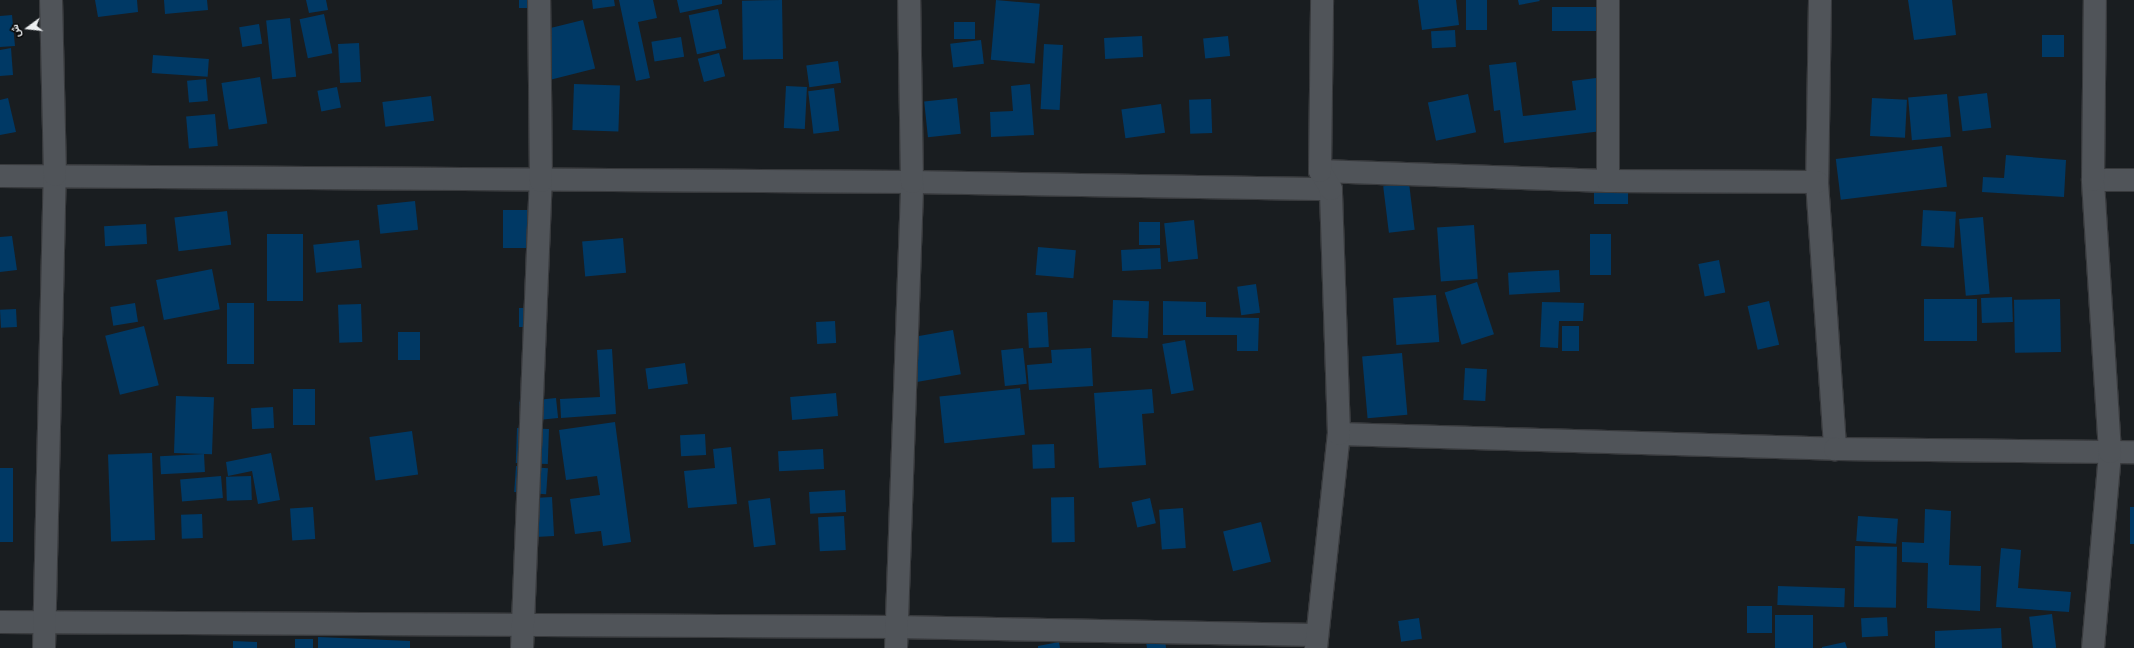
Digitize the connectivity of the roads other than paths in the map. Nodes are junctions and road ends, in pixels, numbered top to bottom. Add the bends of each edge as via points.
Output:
1 (51, 0) edge
2 (539, 0) edge
3 (910, 0) edge
4 (1322, 0) edge
5 (1608, 0) edge
6 (1820, 0) edge
7 (2095, 0) edge
8 (1320, 171) junction
9 (55, 175) junction
10 (0, 176) edge
11 (2092, 180) junction
12 (2134, 180) edge
13 (541, 181) junction
14 (1608, 181) junction
15 (912, 182) junction
16 (1817, 182) junction
17 (1331, 189) junction
18 (1339, 434) junction
19 (1836, 449) junction
20 (2110, 452) junction
21 (2134, 452) edge
22 (44, 621) junction
23 (0, 622) edge
24 (522, 626) junction
25 (896, 638) edge
26 (1316, 641) edge
27 (44, 648) edge
28 (522, 648) edge
29 (2093, 648) edge

1 - 9 street
2 - 13 street
3 - 15 street
4 - 8 street
5 - 14 street
6 - 16 street
7 - 11 street
8 - 14 street
8 - 17 street
9 - 10 street
9 - 13 street
9 - 22 street
11 - 12 street
11 - 20 street
13 - 15 street
13 - 24 street
14 - 16 street
15 - 17 street
15 - 25 street
16 - 19 street
17 - 18 street
18 - 19 street
18 - 26 street
19 - 20 street
20 - 21 street
20 - 29 street
22 - 23 street
22 - 24 street
22 - 27 street
24 - 25 street
24 - 28 street
25 - 26 street

